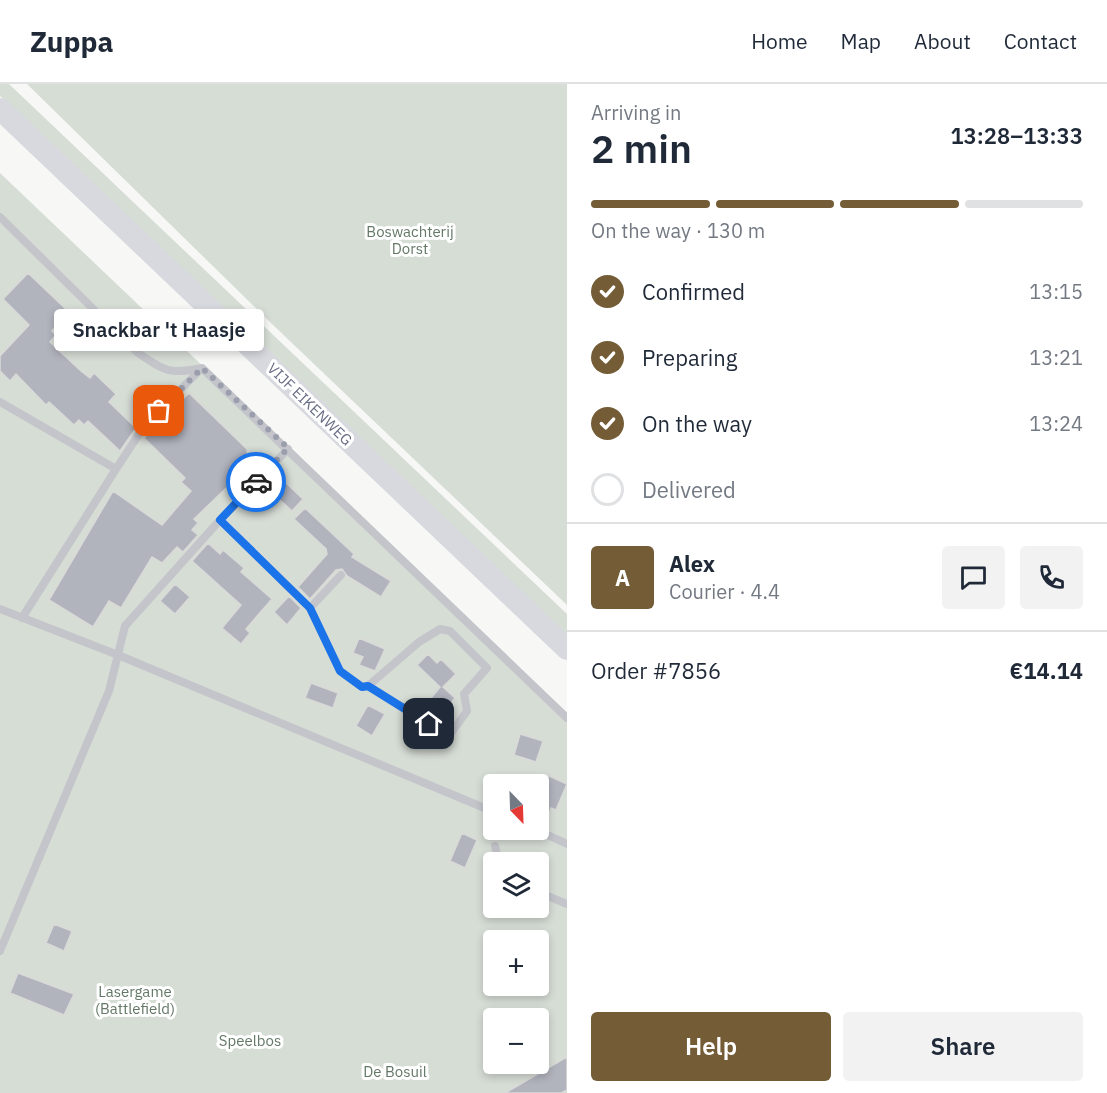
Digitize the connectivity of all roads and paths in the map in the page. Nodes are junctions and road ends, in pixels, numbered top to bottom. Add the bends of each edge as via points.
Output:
1 (0, 110) edge
2 (0, 217) edge
3 (202, 368) junction
4 (0, 402) edge
5 (288, 448) junction
6 (116, 469) junction
7 (220, 520) junction
8 (341, 575) dead end
9 (310, 608) junction
10 (0, 609) edge
11 (22, 618) junction
12 (567, 649) edge
13 (118, 655) junction
14 (368, 686) junction
15 (567, 718) edge
16 (483, 807) edge
17 (549, 834) edge
18 (567, 841) edge
19 (495, 846) dead end
20 (496, 852) edge
21 (549, 897) edge
22 (567, 904) edge
23 (0, 951) edge

1 - 12 main road, VIJF EIKENWEG
2 - 3 lane via 138,353 177,373
3 - 5 lane
3 - 6 lane via 145,425
4 - 6 lane
5 - 7 lane
5 - 15 lane
6 - 11 lane
7 - 9 lane
7 - 13 lane via 125,626
8 - 9 lane
9 - 14 lane via 340,671 362,687
10 - 11 lane
11 - 13 lane
13 - 16 lane
13 - 23 lane via 109,691
14 - 14 lane via 440,629 450,631 488,669 464,694 467,711 449,736
17 - 18 lane
19 - 20 lane
21 - 22 lane

